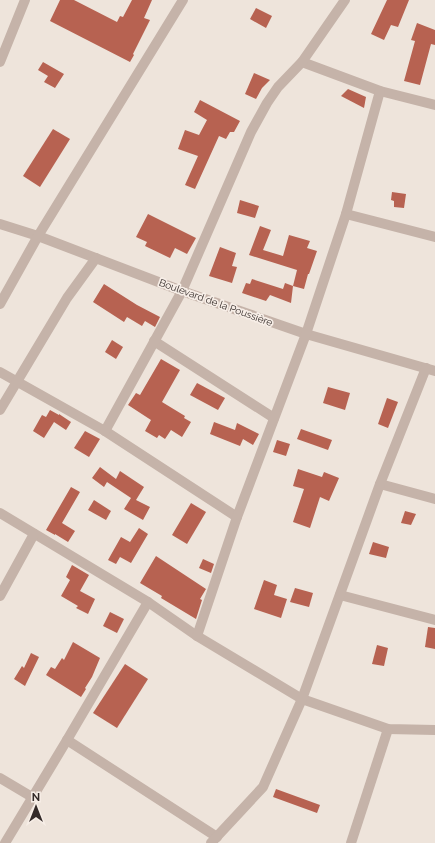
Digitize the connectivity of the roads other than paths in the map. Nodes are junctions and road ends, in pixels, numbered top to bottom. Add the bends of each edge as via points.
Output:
1 (25, 0) edge
2 (183, 0) edge
3 (345, 0) edge
4 (0, 62) edge
5 (302, 62) junction
6 (380, 91) junction
7 (435, 105) edge
8 (346, 214) junction
9 (0, 224) edge
10 (38, 236) junction
11 (435, 237) edge
12 (96, 258) junction
13 (182, 291) junction
14 (0, 304) edge
15 (306, 334) junction
16 (154, 341) junction
17 (430, 370) edge
18 (0, 372) edge
19 (18, 382) junction
20 (0, 410) edge
21 (274, 418) junction
22 (105, 431) junction
23 (380, 484) junction
24 (435, 499) edge
25 (0, 513) edge
26 (237, 516) junction
27 (34, 534) junction
28 (0, 596) edge
29 (340, 596) junction
30 (148, 602) junction
31 (435, 620) edge
32 (197, 636) junction
33 (302, 699) junction
34 (388, 729) junction
35 (435, 730) edge
36 (67, 740) junction
37 (0, 778) edge
38 (32, 797) junction
39 (214, 840) edge
40 (5, 843) edge
41 (351, 843) edge

1 - 4 street
2 - 10 street
3 - 5 street
5 - 6 street
5 - 13 street via 278,87 251,132
6 - 7 street
6 - 8 street
8 - 11 street
8 - 15 street
9 - 10 street, Boulevard de la Poussière
10 - 12 street, Boulevard de la Poussière
10 - 14 street
12 - 13 street, Boulevard de la Poussière
12 - 19 street via 67,298
13 - 15 street, Boulevard de la Poussière
13 - 16 street
15 - 17 street, Boulevard de la Poussière
15 - 21 street
16 - 21 street
16 - 22 street
17 - 23 street
18 - 19 street
19 - 20 street
19 - 22 street
21 - 26 street
22 - 26 street
23 - 24 street
23 - 29 street
25 - 27 street
26 - 32 street
27 - 28 street
27 - 30 street
29 - 31 street
29 - 33 street
30 - 32 street
30 - 36 street
32 - 33 street
33 - 34 street
33 - 39 street via 263,788
34 - 35 street
34 - 41 street
36 - 38 street
36 - 39 street
37 - 38 street
38 - 40 street

